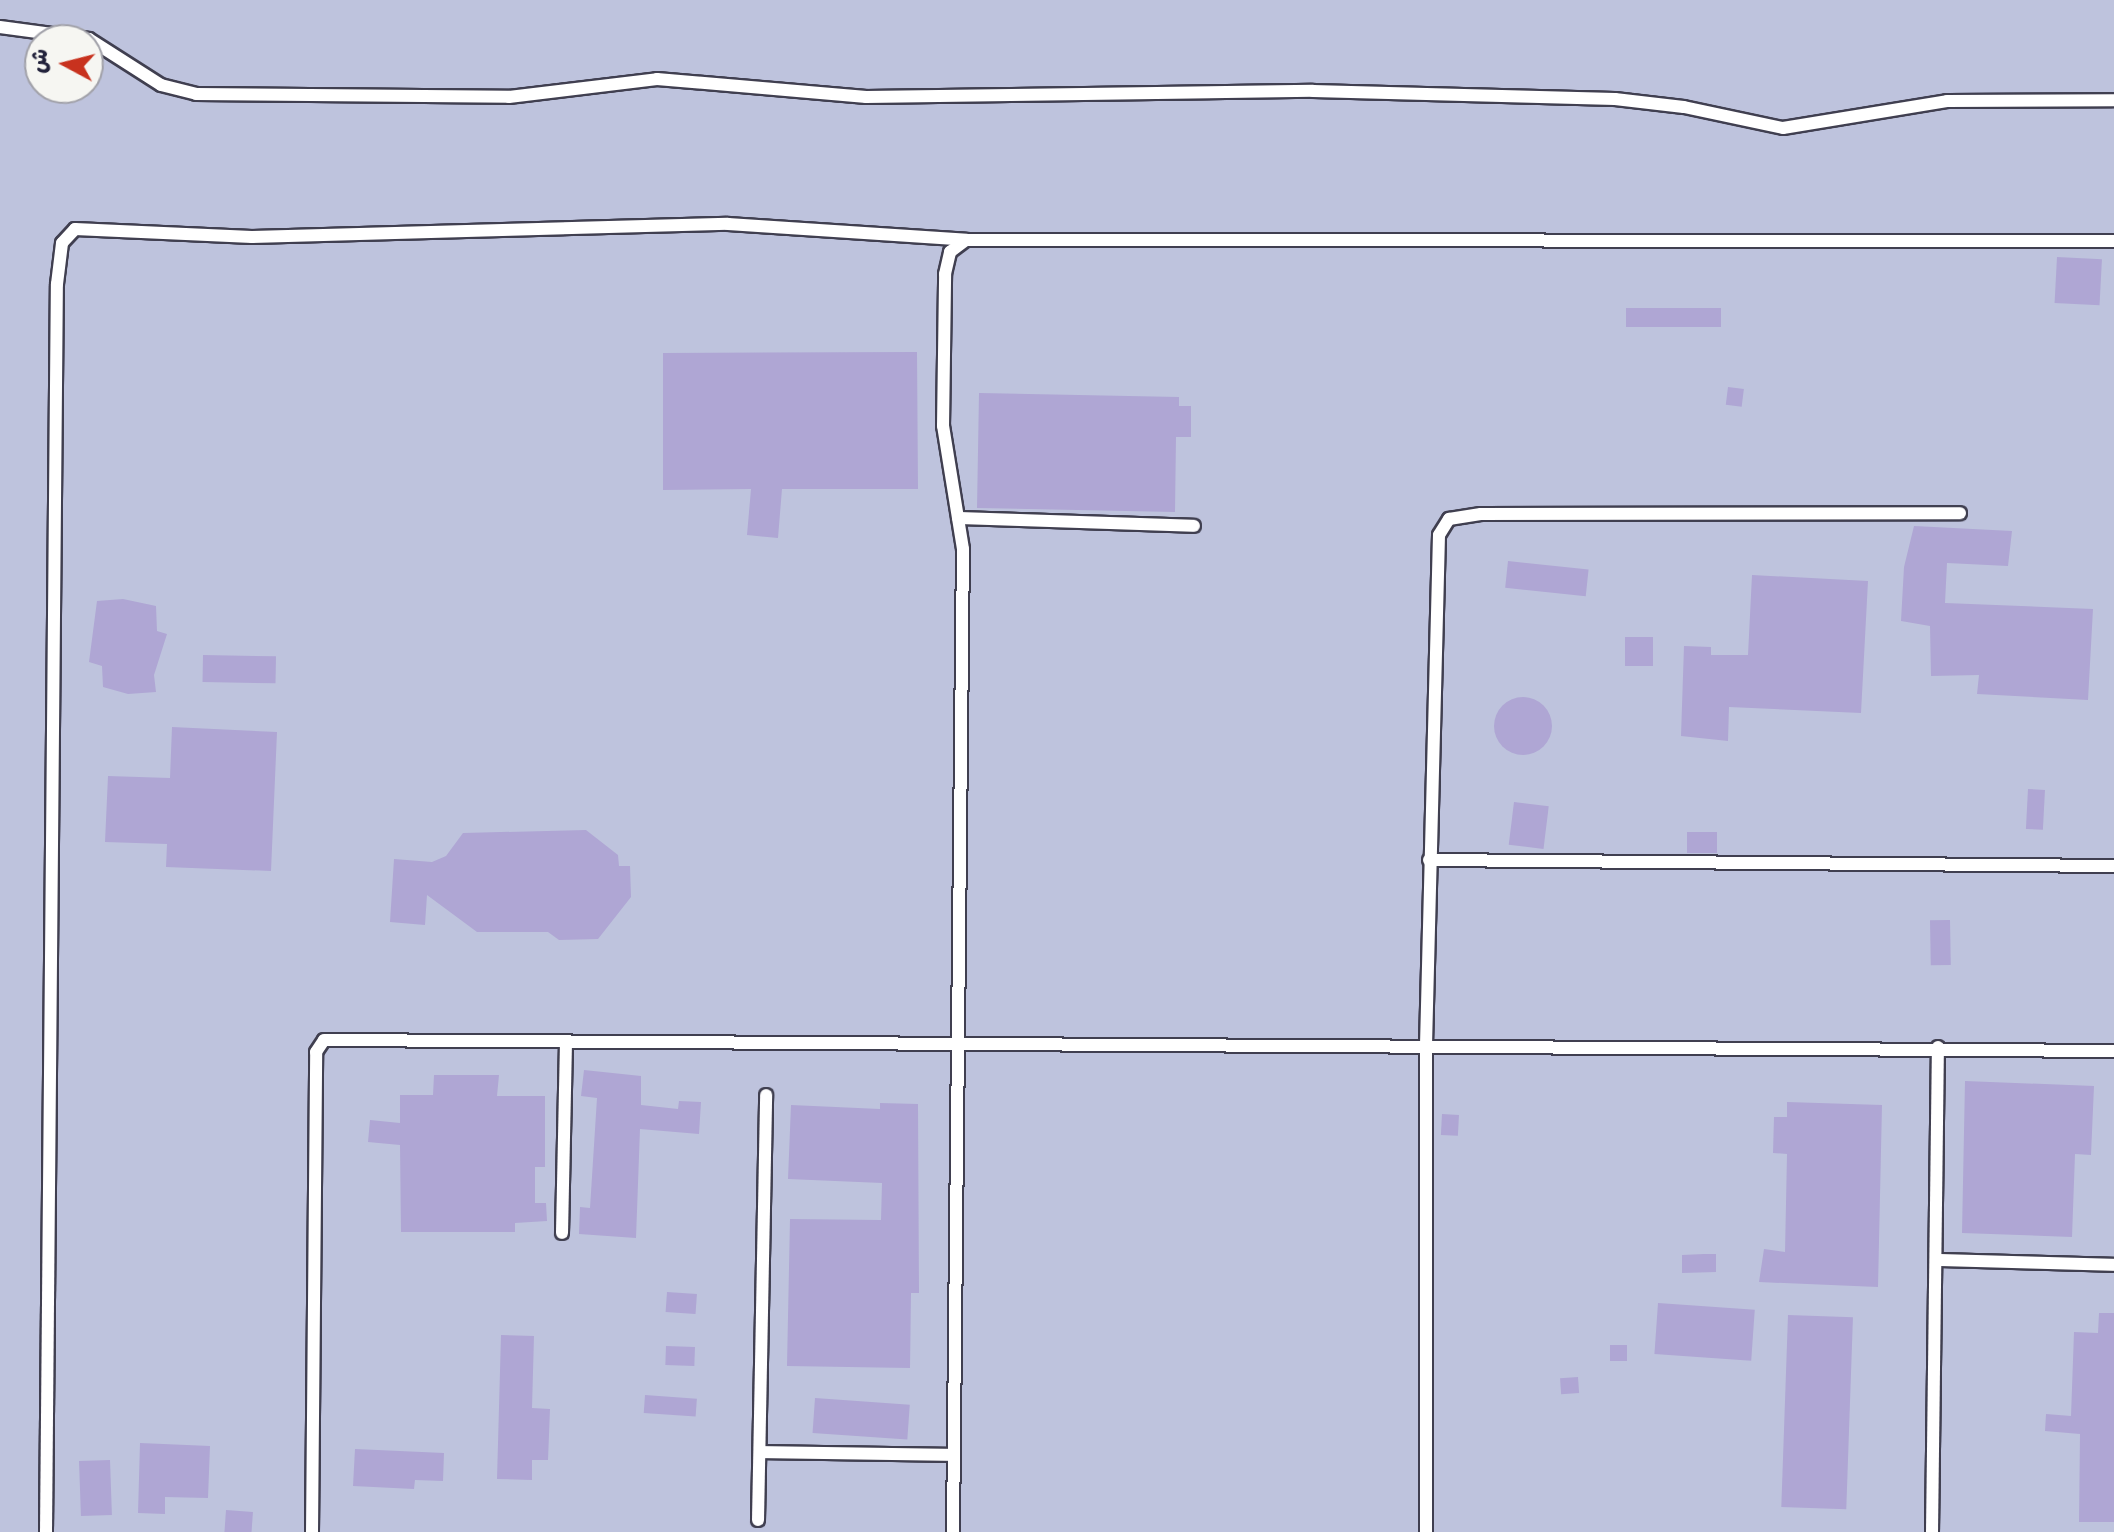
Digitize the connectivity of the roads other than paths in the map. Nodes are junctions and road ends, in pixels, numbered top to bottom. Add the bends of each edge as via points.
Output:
1 (0, 27) edge
2 (2114, 100) edge
3 (966, 240) junction
4 (2114, 241) edge
5 (1960, 513) dead end
6 (958, 518) junction
7 (1194, 526) dead end
8 (1429, 860) junction
9 (2114, 866) edge
10 (962, 1040) junction
11 (566, 1041) junction
12 (1426, 1045) junction
13 (1938, 1047) junction
14 (2114, 1051) edge
15 (766, 1095) dead end
16 (562, 1233) dead end
17 (1937, 1260) junction
18 (2114, 1265) edge
19 (762, 1452) junction
20 (954, 1455) junction
21 (758, 1520) dead end
22 (46, 1532) edge
23 (312, 1532) edge
24 (953, 1532) edge
25 (1426, 1532) edge
26 (1932, 1532) edge

1 - 2 lane via 89,39 161,85 207,95 509,97 657,79 866,97 1313,91 1615,99 1783,128 1947,101
3 - 4 lane
3 - 6 lane via 950,252 945,274 943,426
3 - 22 lane via 728,224 252,237 75,229 62,243 57,284
5 - 8 lane via 1481,514 1449,519 1439,535 1433,592
6 - 7 lane
6 - 10 lane via 963,549
8 - 9 lane
8 - 12 lane
10 - 11 lane
10 - 12 lane
10 - 20 lane
11 - 16 lane
11 - 23 lane via 339,1038 324,1040 316,1052
12 - 13 lane
12 - 25 lane
13 - 14 lane
13 - 17 lane
15 - 19 lane
17 - 18 lane
17 - 26 lane
19 - 20 lane
19 - 21 lane
20 - 24 lane

